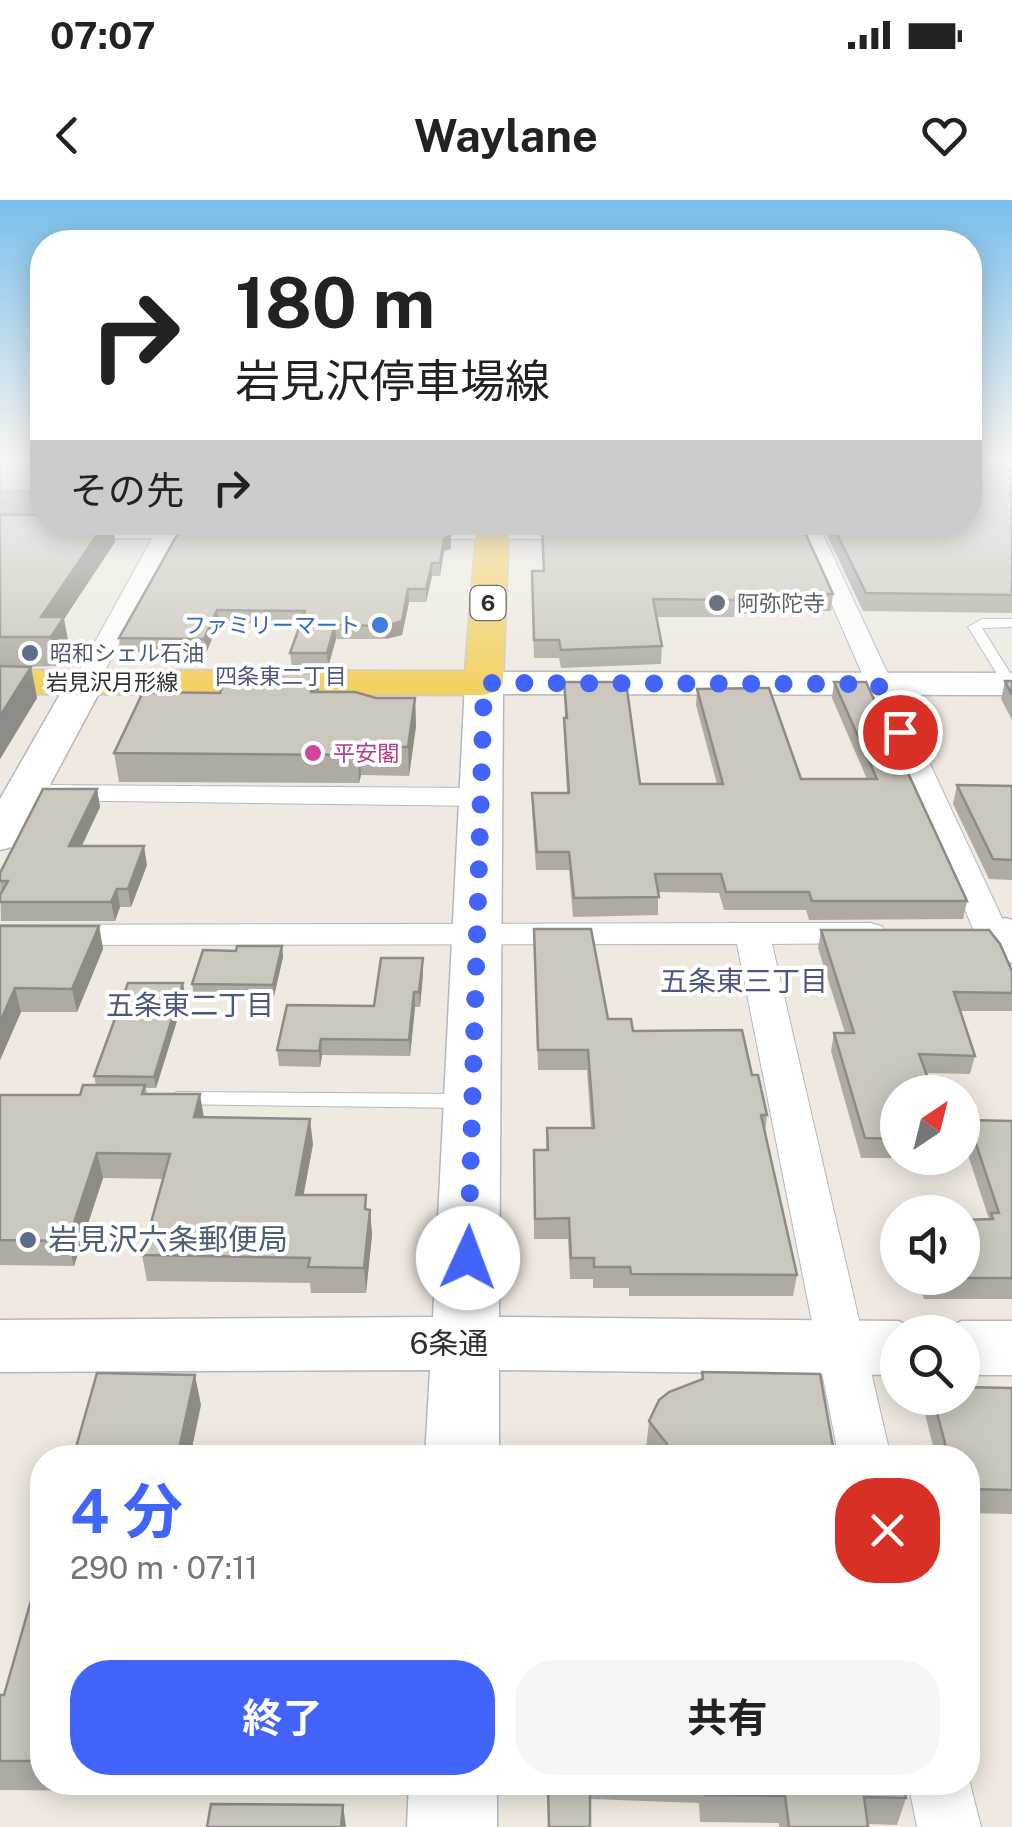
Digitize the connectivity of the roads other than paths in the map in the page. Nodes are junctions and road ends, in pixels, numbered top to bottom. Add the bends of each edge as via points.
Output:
1 (165, 536) edge
2 (491, 536) edge
3 (812, 536) edge
4 (1012, 623) edge
5 (0, 682) edge
6 (86, 682) junction
7 (484, 683) junction
8 (878, 684) junction
9 (1011, 684) edge
10 (24, 794) junction
11 (482, 797) junction
12 (0, 836) edge
13 (900, 933) edge
14 (955, 933) edge
15 (479, 934) junction
16 (752, 934) junction
17 (0, 935) edge
18 (1005, 937) edge
19 (158, 1099) edge
20 (473, 1101) junction
21 (465, 1343) junction
22 (0, 1346) edge
23 (869, 1348) edge
24 (980, 1348) edge
25 (1012, 1348) edge
26 (462, 1445) edge
27 (865, 1445) edge
28 (453, 1795) edge
29 (942, 1795) edge
30 (452, 1827) edge
31 (949, 1827) edge

1 - 6 street
2 - 7 main road, 6
3 - 8 street
4 - 9 lane via 975,627
5 - 6 main road, 岩見沢月形線
6 - 7 main road, 岩見沢月形線
6 - 10 street
7 - 8 street
7 - 11 street
8 - 9 street
8 - 18 street
10 - 11 street
10 - 12 street
11 - 15 street
13 - 16 street
14 - 18 street
15 - 16 street
15 - 17 street
15 - 20 street
16 - 23 street
19 - 20 lane
20 - 21 street
21 - 22 street, 6条通
21 - 23 street, 6条通
21 - 26 street
23 - 27 street
24 - 25 street
28 - 30 street
29 - 31 street

